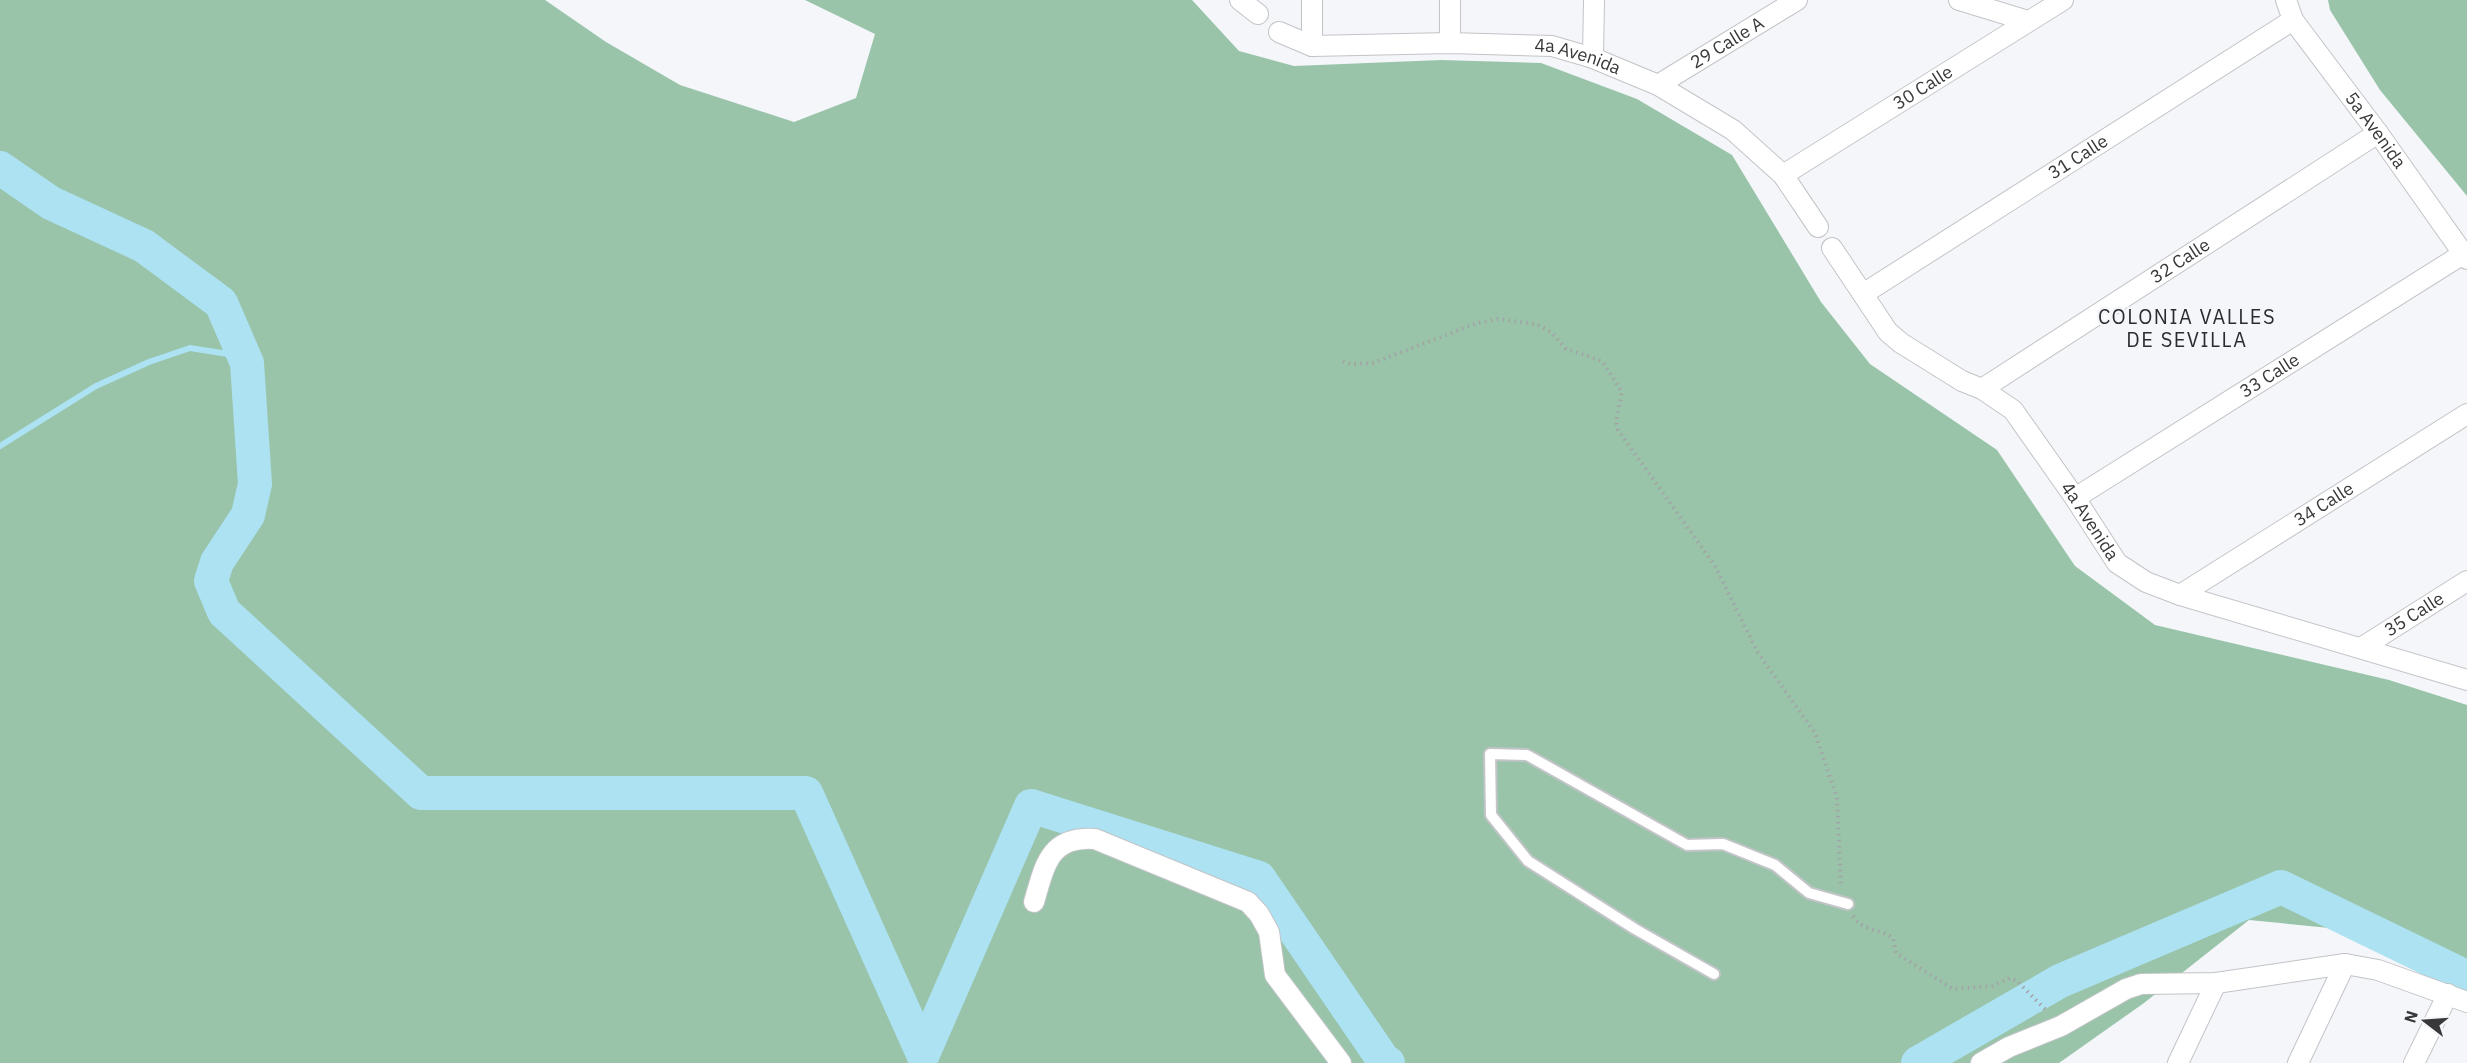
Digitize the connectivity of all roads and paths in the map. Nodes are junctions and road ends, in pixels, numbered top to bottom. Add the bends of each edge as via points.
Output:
1 (1240, 0) edge
2 (1312, 0) edge
3 (1450, 0) edge
4 (1594, 0) edge
5 (1797, 0) edge
6 (1959, 0) edge
7 (2063, 0) edge
8 (2286, 0) edge
9 (1258, 14) dead end
10 (2293, 20) junction
11 (2028, 21) junction
12 (1279, 32) dead end
13 (1450, 44) junction
14 (1312, 46) junction
15 (1593, 58) junction
16 (1659, 85) junction
17 (2378, 133) junction
18 (1783, 175) junction
19 (1818, 227) dead end
20 (1832, 248) dead end
21 (2465, 256) edge
22 (1863, 294) junction
23 (1343, 361) dead end
24 (1982, 389) junction
25 (2467, 414) edge
26 (2075, 498) junction
27 (2467, 581) edge
28 (2180, 595) junction
29 (2361, 648) junction
30 (2467, 680) edge
31 (1034, 902) dead end
32 (1848, 904) junction
33 (2345, 964) junction
34 (1714, 974) dead end
35 (2216, 983) junction
36 (2448, 994) junction
37 (2467, 1002) edge
38 (2049, 1012) dead end
39 (1341, 1063) edge
40 (1981, 1063) edge
41 (2178, 1063) edge
42 (2298, 1063) edge
43 (2414, 1063) edge

1 - 9 street
2 - 14 street
3 - 13 street
4 - 15 street
5 - 16 street, 29 Calle A
6 - 11 street
7 - 11 street, 30 Calle
8 - 10 street, 5a Avenida
10 - 17 street, 5a Avenida
10 - 22 street, 31 Calle
11 - 18 street, 30 Calle
12 - 14 street, 4a Avenida
13 - 14 street, 4a Avenida
13 - 15 street, 4a Avenida via 1551,46
15 - 16 street, 4a Avenida
16 - 18 street, 4a Avenida via 1733,130
17 - 21 street, 5a Avenida
17 - 24 street, 32 Calle
18 - 19 street, 4a Avenida
20 - 22 street, 4a Avenida
21 - 26 street, 33 Calle
22 - 24 street, 4a Avenida via 1888,332 1901,343
23 - 32 path via 1373,363 1498,319 1536,324 1551,332 1566,348 1602,361 1622,392 1618,430 1715,566 1758,653 1815,733 1837,798 1841,889
24 - 26 street, 4a Avenida via 2013,410
25 - 28 street, 34 Calle
26 - 28 street, 4a Avenida via 2117,563 2146,582
27 - 29 street, 35 Calle
28 - 29 street, 4a Avenida
29 - 30 street, 4a Avenida
31 - 39 street via 1045,864 1059,847 1077,838 1095,839 1248,902 1269,932 1275,975
32 - 34 lane via 1809,893 1775,865 1723,844 1687,845 1527,755 1490,754 1491,815 1528,861
32 - 38 path via 1855,921 1886,932 1893,938 1896,953 1953,989 1992,986 2010,978
33 - 35 street
33 - 36 street via 2378,970
33 - 42 street
35 - 40 street via 2141,984 2126,989 2061,1026
35 - 41 street
36 - 37 street
36 - 43 street

